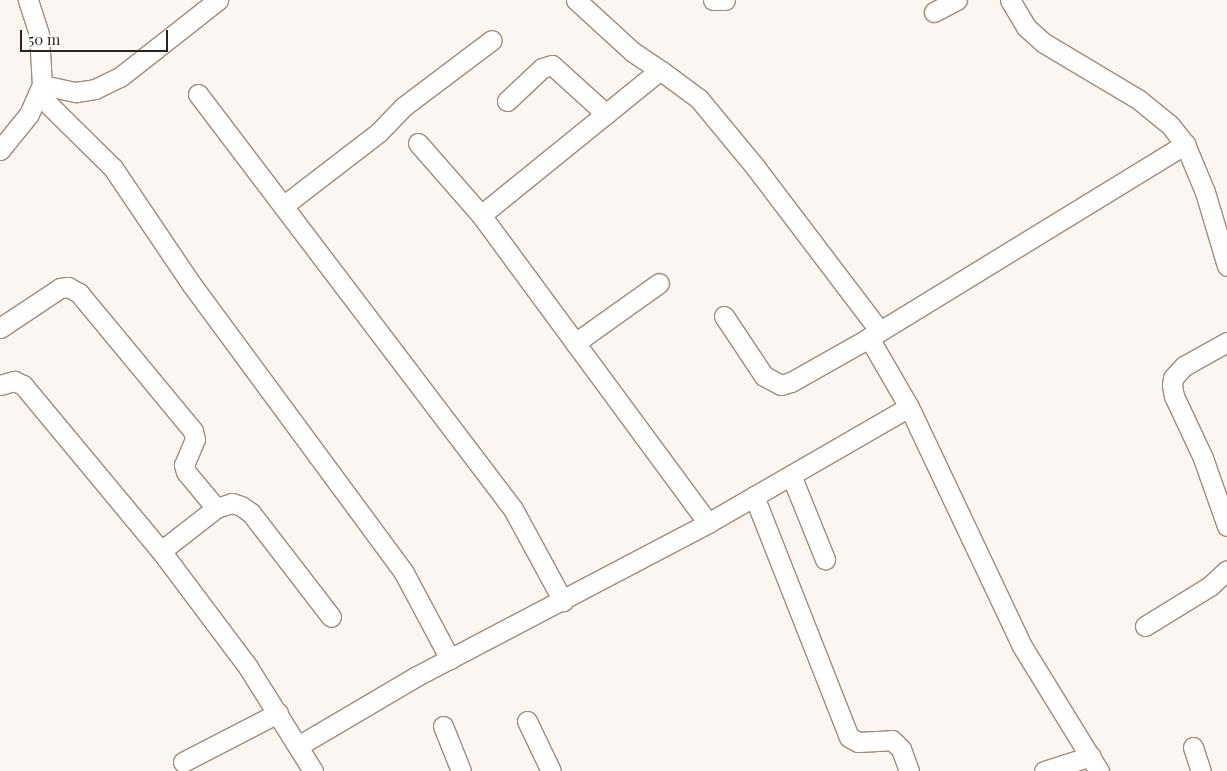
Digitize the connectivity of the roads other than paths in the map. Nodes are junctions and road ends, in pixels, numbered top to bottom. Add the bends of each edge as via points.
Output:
1 (28, 0) edge
2 (218, 0) edge
3 (576, 0) edge
4 (713, 0) edge
5 (725, 0) edge
6 (957, 0) edge
7 (1010, 0) edge
8 (934, 12) dead end
9 (492, 40) dead end
10 (660, 70) junction
11 (41, 90) junction
12 (198, 94) dead end
13 (507, 101) dead end
14 (606, 114) junction
15 (418, 143) dead end
16 (1185, 144) junction
17 (0, 150) edge
18 (283, 206) junction
19 (482, 215) junction
20 (1227, 266) edge
21 (659, 282) dead end
22 (724, 316) dead end
23 (0, 328) edge
24 (874, 333) junction
25 (1227, 342) edge
26 (576, 343) junction
27 (0, 385) edge
28 (909, 407) junction
29 (791, 475) junction
30 (754, 496) junction
31 (216, 508) junction
32 (708, 523) junction
33 (1227, 526) edge
34 (161, 551) junction
35 (825, 559) dead end
36 (1227, 570) edge
37 (563, 601) junction
38 (331, 617) dead end
39 (1146, 626) dead end
40 (450, 659) junction
41 (278, 713) junction
42 (527, 721) dead end
43 (443, 726) dead end
44 (298, 746) junction
45 (1193, 747) dead end
46 (183, 762) dead end
47 (1095, 763) edge
48 (313, 771) edge
49 (461, 771) edge
50 (551, 771) edge
51 (908, 771) edge
52 (1044, 771) edge
53 (1201, 771) edge

1 - 11 street via 39,34
2 - 11 street via 120,78 94,89 76,92
3 - 10 street via 633,52
4 - 5 street
6 - 8 street
7 - 16 street via 1026,27 1044,43 1138,99 1170,125
9 - 18 street via 403,107 379,132
10 - 14 street
10 - 24 street via 698,99 756,168
11 - 17 street via 29,114
11 - 40 street via 113,168 192,284 403,571
12 - 18 street
13 - 14 street via 542,68 552,65
14 - 19 street
15 - 19 street
16 - 20 street
16 - 24 street
18 - 37 street via 513,509
19 - 26 street
21 - 26 street
22 - 24 street via 764,376 781,385
23 - 31 street via 54,291 68,287 79,293 193,431 195,439 184,465 186,472
24 - 28 street
25 - 33 street via 1184,366 1173,378 1172,385
26 - 32 street
27 - 34 street via 14,381 23,385
28 - 29 street
28 - 47 street via 1022,646
29 - 30 street
29 - 35 street
30 - 32 street
30 - 51 street via 849,737 858,742 892,740 900,749
31 - 34 street
31 - 38 street via 232,503 251,513
32 - 37 street
34 - 41 street
36 - 39 street via 1210,586
37 - 40 street
40 - 44 street
41 - 44 street
41 - 46 street
42 - 50 street
43 - 49 street
44 - 48 street
45 - 53 street
47 - 52 street

